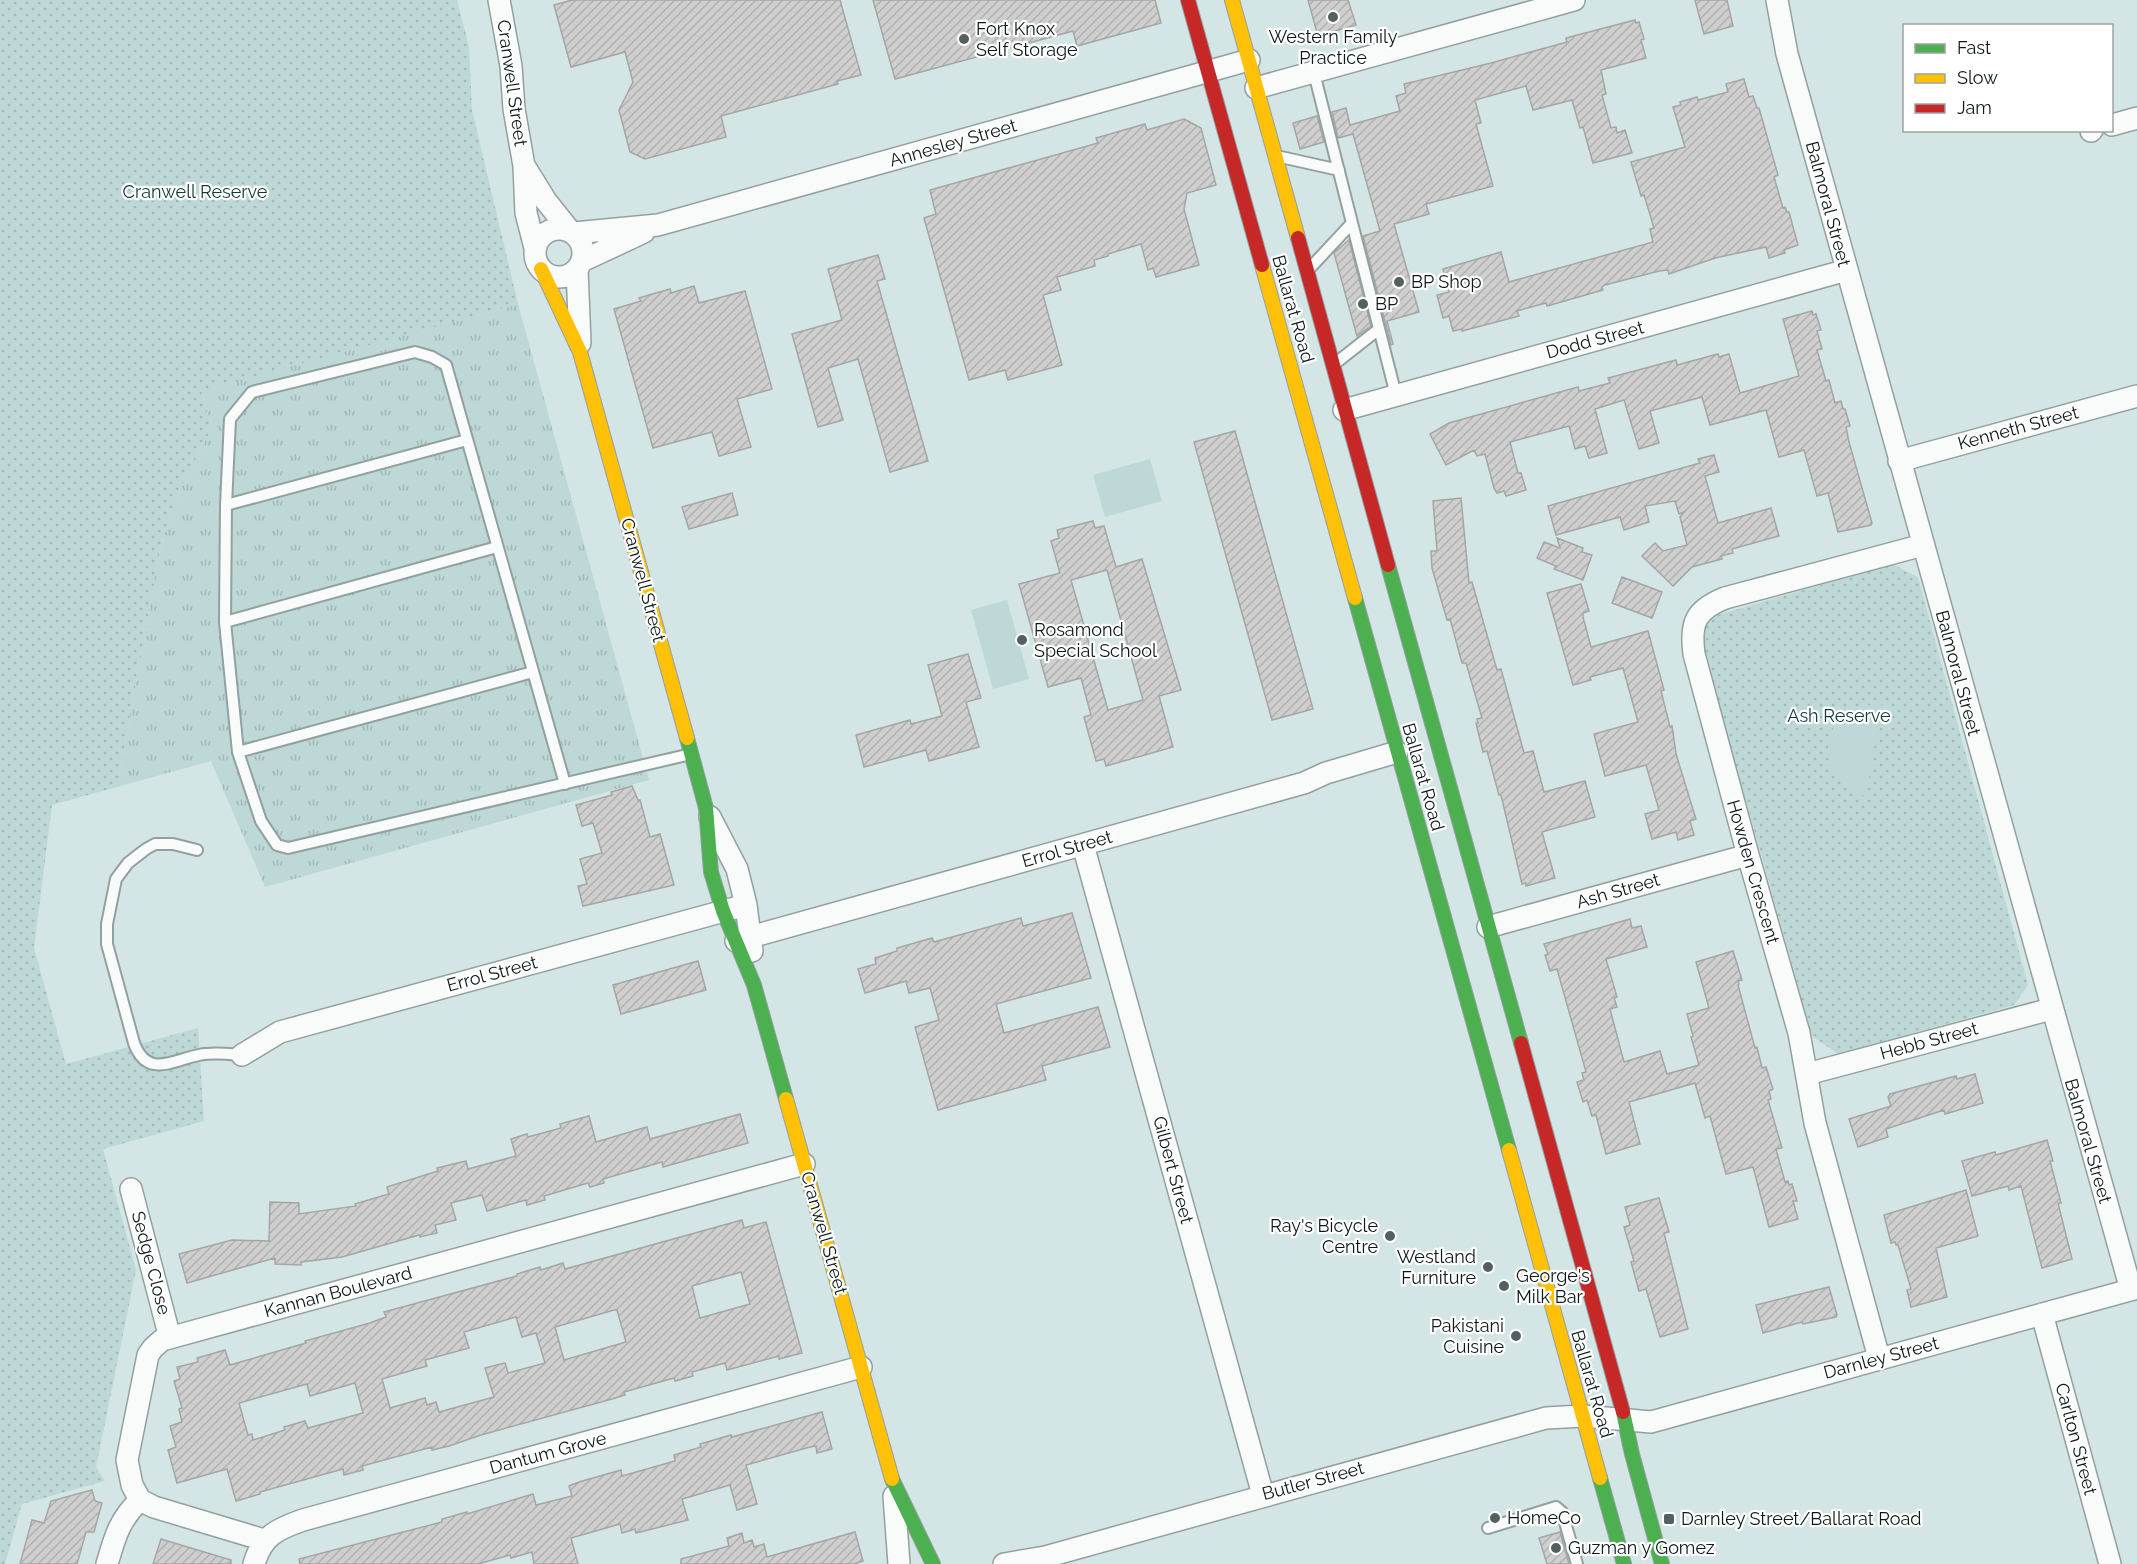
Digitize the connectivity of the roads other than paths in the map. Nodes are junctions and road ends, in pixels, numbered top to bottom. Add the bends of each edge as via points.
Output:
1 (499, 0) edge
2 (1188, 0) edge
3 (1232, 0) edge
4 (1574, 0) edge
5 (1767, 0) edge
6 (1777, 0) edge
7 (1506, 9) edge
8 (1787, 54) junction
9 (1249, 60) junction
10 (1208, 72) junction
11 (1314, 73) junction
12 (1256, 88) junction
13 (2137, 118) edge
14 (2113, 125) edge
15 (1274, 155) junction
16 (524, 166) junction
17 (1339, 170) junction
18 (1352, 224) junction
19 (658, 225) junction
20 (572, 232) junction
21 (535, 248) junction
22 (580, 265) junction
23 (541, 269) junction
24 (1846, 270) junction
25 (1306, 272) junction
26 (1379, 329) junction
27 (580, 352) junction
28 (1332, 366) junction
29 (1396, 395) junction
30 (2137, 396) edge
31 (1344, 410) junction
32 (467, 440) junction
33 (1899, 461) junction
34 (226, 505) junction
35 (1923, 545) junction
36 (497, 547) junction
37 (225, 622) junction
38 (533, 672) junction
39 (238, 752) junction
40 (1397, 752) junction
41 (691, 754) junction
42 (565, 784) junction
43 (705, 808) junction
44 (1083, 844) junction
45 (197, 850) dead end
46 (1748, 855) junction
47 (746, 904) junction
48 (723, 911) junction
49 (1488, 927) junction
50 (744, 939) junction
51 (754, 986) joint
52 (2051, 1009) junction
53 (242, 1054) joint
54 (1807, 1074) junction
55 (804, 1164) junction
56 (130, 1189) dead end
57 (2134, 1289) edge
58 (2042, 1314) junction
59 (171, 1338) junction
60 (1879, 1358) junction
61 (861, 1367) junction
62 (1583, 1416) junction
63 (1625, 1419) junction
64 (893, 1481) junction
65 (1263, 1495) junction
66 (140, 1500) junction
67 (1488, 1528) dead end
68 (264, 1540) junction
69 (1037, 1560) edge
70 (108, 1564) edge
71 (254, 1564) edge
72 (899, 1564) edge
73 (914, 1564) edge
74 (931, 1564) edge
75 (1004, 1564) edge
76 (1577, 1564) edge
77 (1624, 1564) edge
78 (1662, 1564) edge
79 (2110, 1564) edge

1 - 16 street, Cranwell Street via 512,66 514,109
2 - 10 main road, Ballarat Road
3 - 9 main road, Ballarat Road
4 - 7 street
5 - 8 street, Balmoral Street
6 - 8 street, Balmoral Street
7 - 11 street
8 - 24 street, Balmoral Street
9 - 10 street, Annesley Street
9 - 12 main road, Ballarat Road
10 - 19 street, Annesley Street
10 - 40 main road, Ballarat Road
11 - 12 street
11 - 17 lane
12 - 15 main road, Ballarat Road
13 - 14 street
15 - 17 lane
15 - 25 main road, Ballarat Road
16 - 20 street, Cranwell Street
16 - 21 street, Cranwell Street via 526,213
17 - 18 lane
18 - 25 lane
18 - 26 lane
19 - 20 street, Annesley Street
19 - 22 street, Annesley Street
20 - 21 street via 563,228 548,231
20 - 22 street via 582,246
21 - 23 street
22 - 23 street via 571,274 555,277
22 - 27 street, Cranwell Street
23 - 27 main road, Cranwell Street
24 - 29 street, Dodd Street
24 - 33 street, Balmoral Street
25 - 28 main road, Ballarat Road
26 - 28 lane
26 - 29 lane
27 - 41 main road, Cranwell Street
28 - 31 main road, Ballarat Road
29 - 31 street, Dodd Street
30 - 33 street, Kenneth Street
31 - 49 main road, Ballarat Road
32 - 34 lane
32 - 34 lane via 446,365 415,352 252,392 230,419
32 - 36 lane
33 - 35 street, Balmoral Street
34 - 37 lane
35 - 46 street, Howden Crescent via 1725,598 1703,608 1696,618 1694,654
35 - 52 street, Balmoral Street
36 - 37 lane
36 - 38 lane
37 - 39 lane
38 - 39 lane
38 - 42 lane
39 - 42 lane via 261,821 277,845 288,848
40 - 44 street, Errol Street via 1305,783
40 - 62 main road, Ballarat Road
41 - 42 lane
41 - 43 main road, Cranwell Street
43 - 47 street, Cranwell Street via 737,869
43 - 48 main road, Cranwell Street via 711,872
44 - 50 street, Errol Street
44 - 65 street, Gilbert Street
45 - 53 lane via 155,844 128,863 116,879 107,944 134,1043 148,1062 166,1065 198,1055
46 - 49 street, Ash Street
46 - 54 street, Howden Crescent
47 - 48 street, Errol Street
47 - 50 street, Cranwell Street
48 - 50 main road, Cranwell Street
48 - 53 street, Errol Street via 280,1032
49 - 63 main road, Ballarat Road
50 - 51 street, Cranwell Street
51 - 55 main road, Cranwell Street
52 - 54 street, Hebb Street
52 - 57 street, Balmoral Street
54 - 60 street, Howden Crescent via 1815,1123
55 - 59 street, Kannan Boulevard
55 - 61 main road, Cranwell Street
56 - 59 street, Sedge Close
57 - 58 street, Darnley Street
58 - 60 street, Darnley Street
58 - 79 street, Carlton Street
59 - 66 street, Kannan Boulevard via 153,1347 143,1371 127,1460
60 - 63 street, Darnley Street via 1651,1422
61 - 64 main road, Cranwell Street
61 - 68 street, Dantum Grove via 303,1520
62 - 63 street, Darnley Street
62 - 65 street, Butler Street via 1546,1418
62 - 77 main road, Ballarat Road
63 - 78 main road, Ballarat Road
64 - 72 street, Cranwell Street
64 - 74 main road, Cranwell Street
65 - 69 street, Butler Street
66 - 68 street
66 - 70 street via 118,1528
67 - 76 lane via 1556,1507 1562,1512
68 - 71 street
69 - 75 street, Butler Street
73 - 74 street

